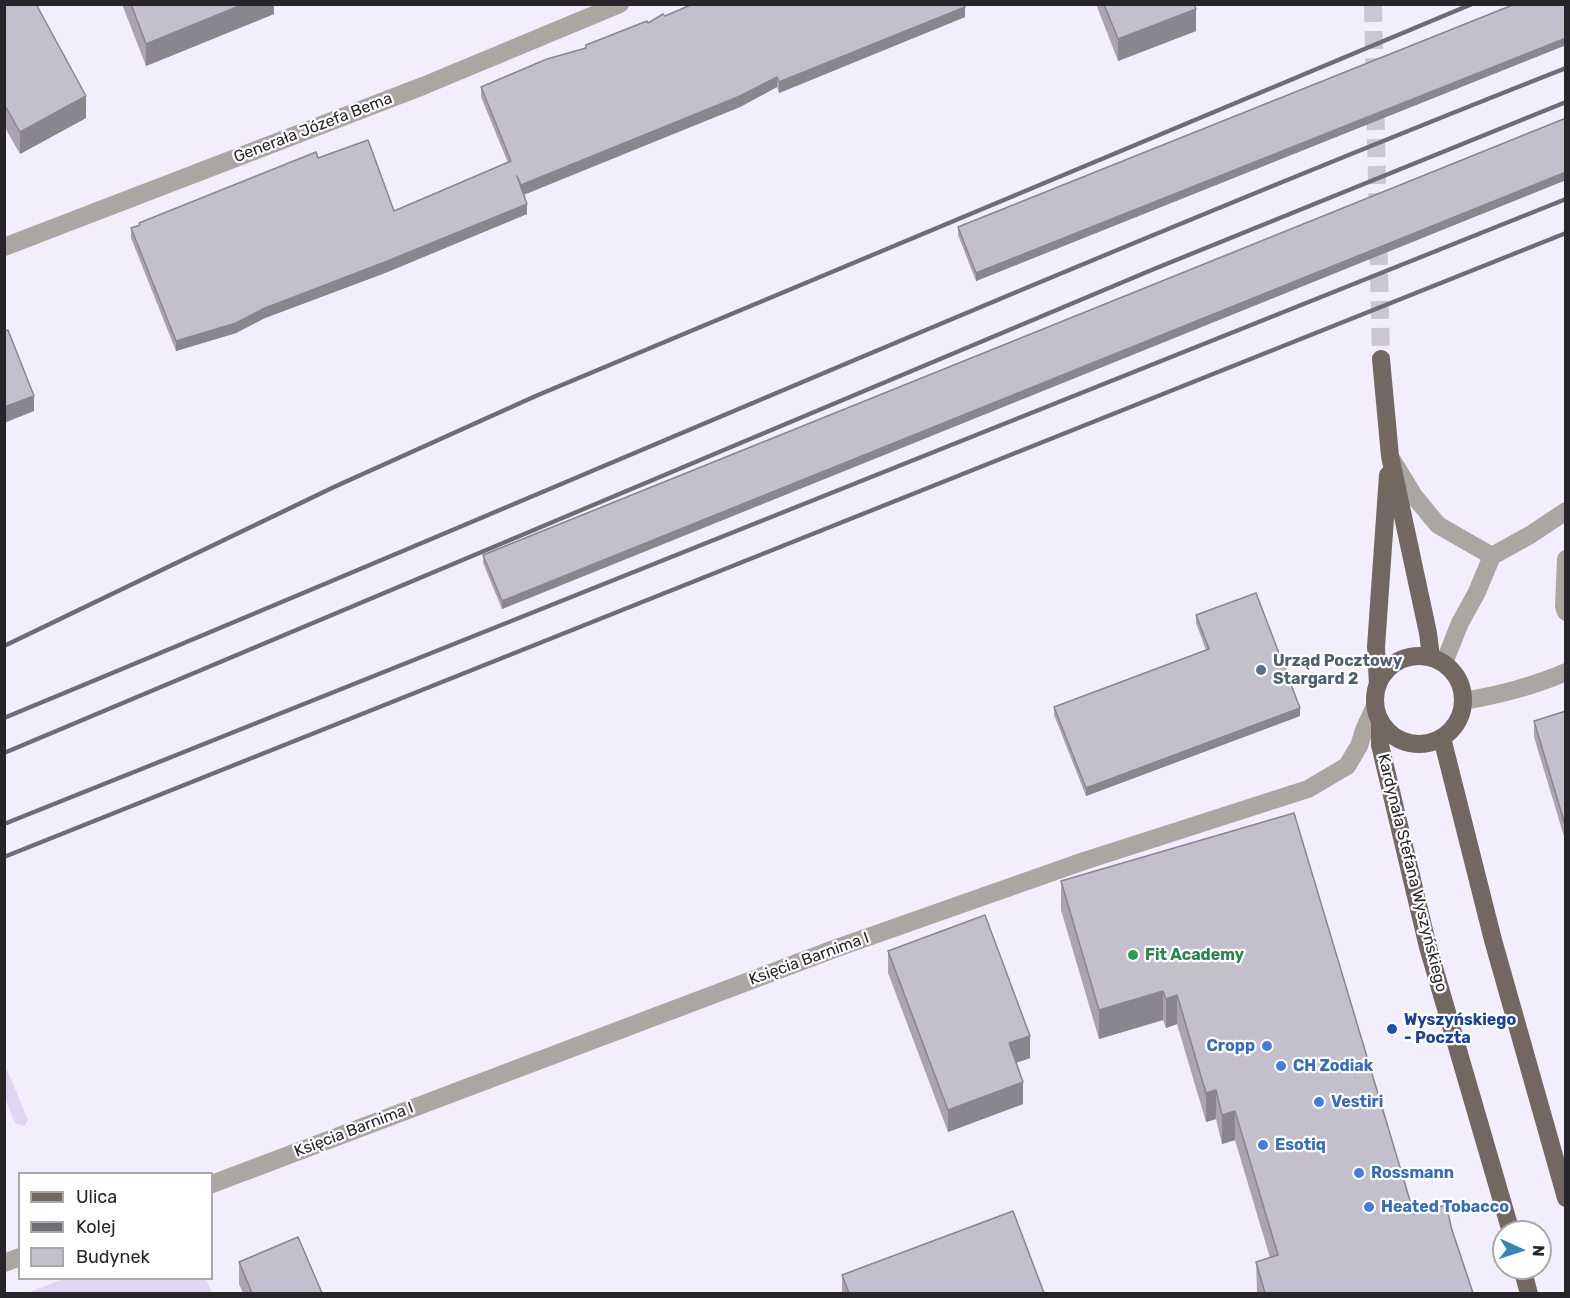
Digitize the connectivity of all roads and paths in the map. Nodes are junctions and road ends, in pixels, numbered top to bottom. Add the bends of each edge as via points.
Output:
1 (620, 4) edge
2 (4, 248) edge
3 (1382, 359) tunnel mouth
4 (1390, 456) junction
5 (1566, 511) edge
6 (1492, 556) junction
7 (1566, 559) edge
8 (1566, 612) edge
9 (1438, 660) junction
10 (1566, 672) edge
11 (1378, 685) junction
12 (1463, 701) junction
13 (1377, 713) junction
14 (1442, 738) junction
15 (213, 1184) edge
16 (1566, 1198) edge
17 (1508, 1220) edge

1 - 2 street, Generała Józefa Bema via 423,86
3 - 4 main road
4 - 6 street via 1414,496 1438,525
4 - 9 main road via 1425,622
4 - 11 main road via 1376,648
5 - 6 street
6 - 9 street via 1477,592
7 - 8 street
9 - 11 main road via 1417,655 1403,659 1390,666
9 - 12 main road via 1455,673 1462,686
10 - 12 street via 1496,696
11 - 13 main road
12 - 14 main road via 1461,716
13 - 14 main road via 1389,732 1401,740 1414,744
13 - 15 street, Księcia Barnima I via 1347,766 1308,789 1084,861 834,949
13 - 17 main road, Kardynała Stefana Wyszyńskiego via 1380,745 1428,946
14 - 16 main road via 1493,940

